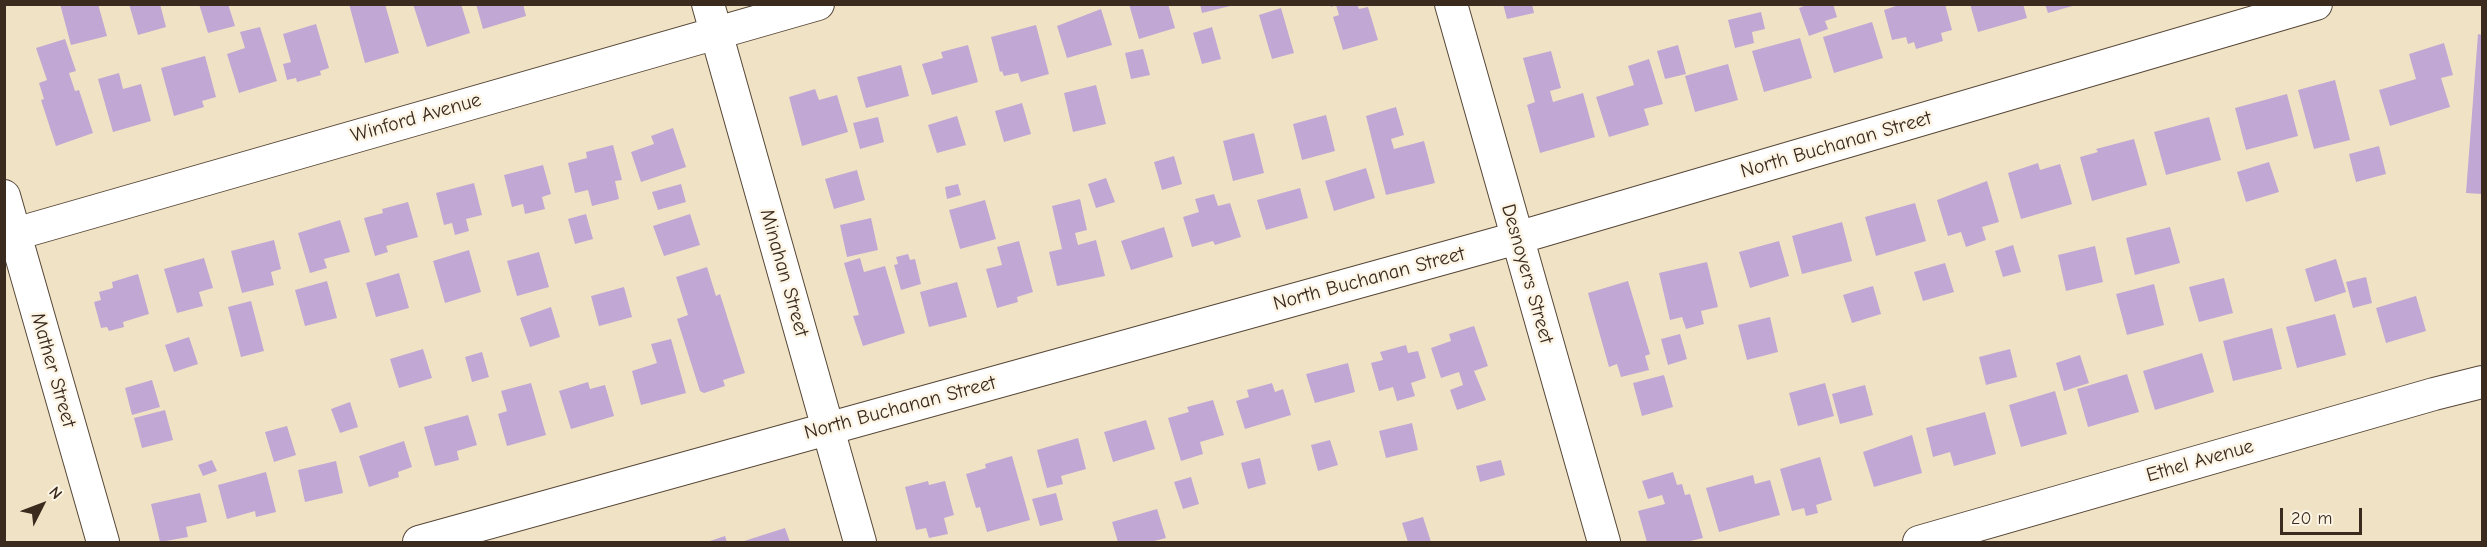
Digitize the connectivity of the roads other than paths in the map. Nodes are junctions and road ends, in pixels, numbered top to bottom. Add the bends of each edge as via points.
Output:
1 (818, 4) edge
2 (1451, 4) edge
3 (2316, 4) edge
4 (712, 18) edge
5 (4, 196) edge
6 (15, 234) junction
7 (1517, 238) junction
8 (2482, 382) edge
9 (828, 428) junction
10 (103, 543) edge
11 (419, 543) edge
12 (860, 543) edge
13 (1604, 543) edge
14 (1919, 543) edge

1 - 4 street, Winford Avenue
2 - 7 street, Desnoyers Street
3 - 7 street, North Buchanan Street
4 - 6 street, Winford Avenue
4 - 9 street, Minahan Street
5 - 6 street, Mather Street
6 - 10 street, Mather Street
7 - 9 street, North Buchanan Street
7 - 13 street, Desnoyers Street
8 - 14 street, Ethel Avenue
9 - 11 street, North Buchanan Street
9 - 12 street, Minahan Street

